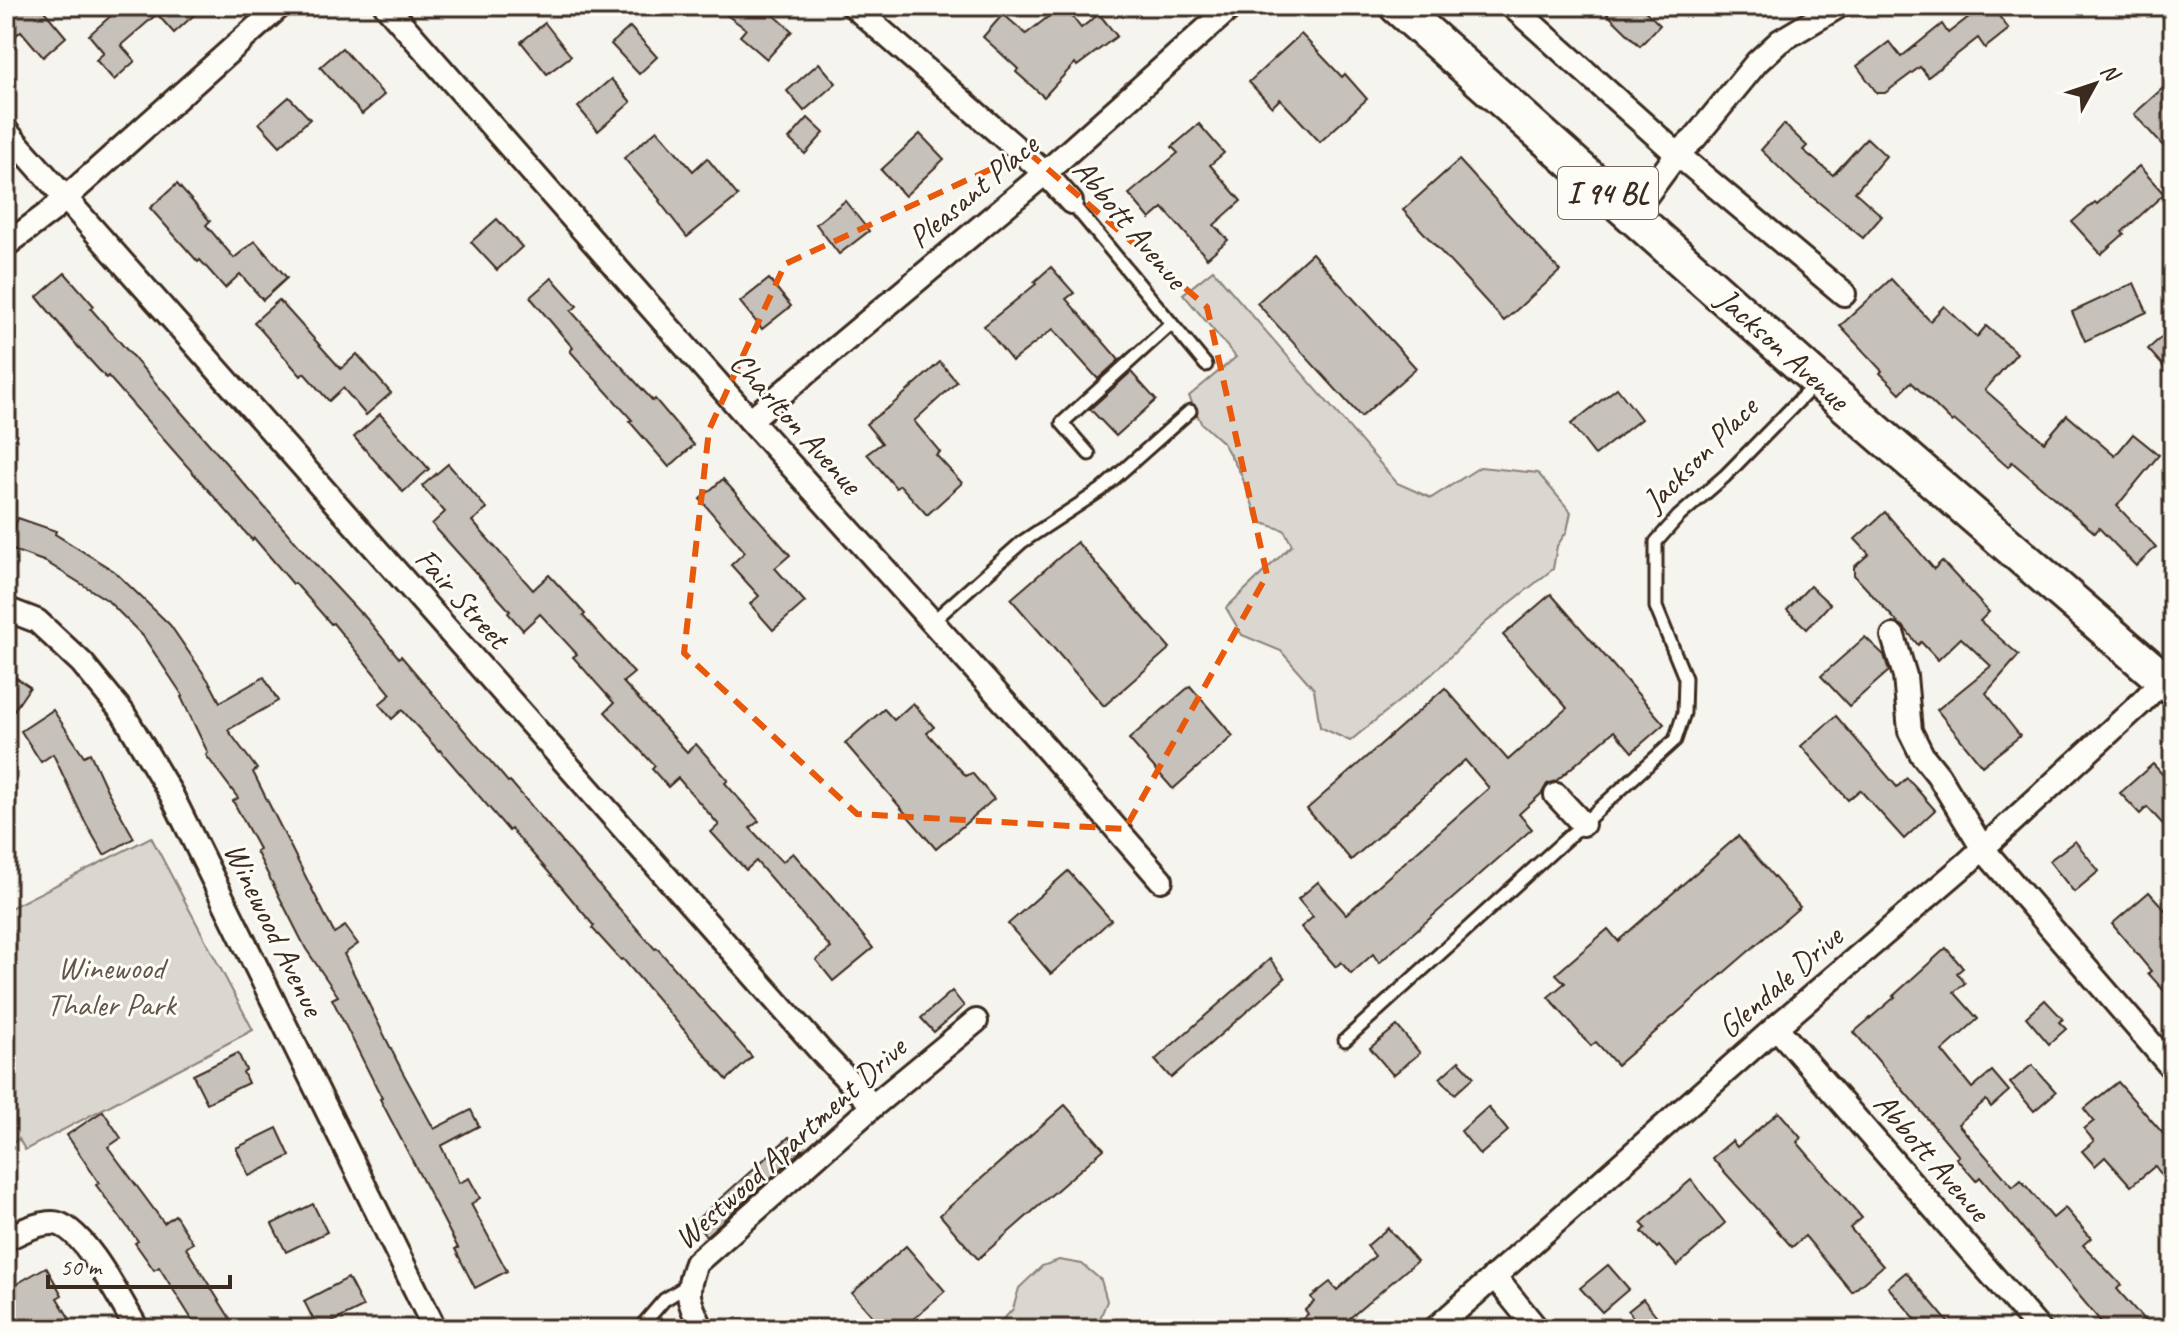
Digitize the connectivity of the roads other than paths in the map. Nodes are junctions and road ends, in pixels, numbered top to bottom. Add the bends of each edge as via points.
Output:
1 (280, 6) edge
2 (386, 6) edge
3 (853, 6) edge
4 (1232, 6) edge
5 (1397, 6) edge
6 (1512, 6) edge
7 (1839, 6) edge
8 (6, 131) edge
9 (1677, 154) junction
10 (1045, 173) junction
11 (66, 198) junction
12 (1071, 202) joint
13 (1632, 215) junction
14 (6, 245) edge
15 (1844, 294) dead end
16 (1171, 324) junction
17 (1206, 365) dead end
18 (1818, 381) junction
19 (1190, 411) dead end
20 (750, 420) junction
21 (1089, 454) dead end
22 (6, 609) edge
23 (932, 622) junction
24 (1893, 636) dead end
25 (2168, 684) edge
26 (1556, 795) dead end
27 (1583, 824) junction
28 (1983, 849) junction
29 (1161, 880) dead end
30 (976, 1021) dead end
31 (1776, 1027) junction
32 (1345, 1040) dead end
33 (2173, 1069) edge
34 (873, 1106) junction
35 (6, 1239) edge
36 (1494, 1276) junction
37 (688, 1285) junction
38 (431, 1321) dead end
39 (137, 1329) edge
40 (639, 1329) edge
41 (702, 1329) edge
42 (1435, 1329) edge
43 (1537, 1329) edge
44 (2039, 1329) edge

1 - 11 street
2 - 20 street, Charlton Avenue
3 - 10 street, Abbott Avenue
4 - 10 street, Pleasant Place
5 - 13 main road, Jackson Avenue / I 94 BL
6 - 9 street
7 - 9 street via 1780,41 1757,62
8 - 11 street, Fair Street
9 - 13 street
9 - 15 street
10 - 12 street, Abbott Avenue
10 - 20 street, Pleasant Place
11 - 14 street
11 - 34 street, Fair Street
12 - 16 lane, Abbott Avenue
13 - 18 main road, Jackson Avenue / I 94 BL
16 - 17 lane, Abbott Avenue
16 - 21 lane via 1062,423
18 - 25 main road, Jackson Avenue / I 94 BL
18 - 27 lane, Jackson Place via 1656,542 1656,607 1685,678 1684,713 1675,740
19 - 23 lane via 1101,490 1022,542
20 - 23 street, Charlton Avenue
22 - 38 street, Winewood Avenue via 37,621 82,663 123,713 171,794
23 - 29 street, Charlton Avenue
24 - 28 street via 1905,676 1910,731
25 - 28 street, Glendale Drive
26 - 27 street
27 - 32 lane, Jackson Place
28 - 31 street, Glendale Drive
28 - 33 street
30 - 34 street, Westwood Apartment Drive
31 - 36 street, Glendale Drive
31 - 44 street, Abbott Avenue
34 - 37 street, Westwood Apartment Drive via 696,1263
35 - 39 street via 56,1222 74,1232
36 - 42 street, Glendale Drive
36 - 43 street
37 - 40 lane via 664,1300
37 - 41 street, Westwood Apartment Drive

